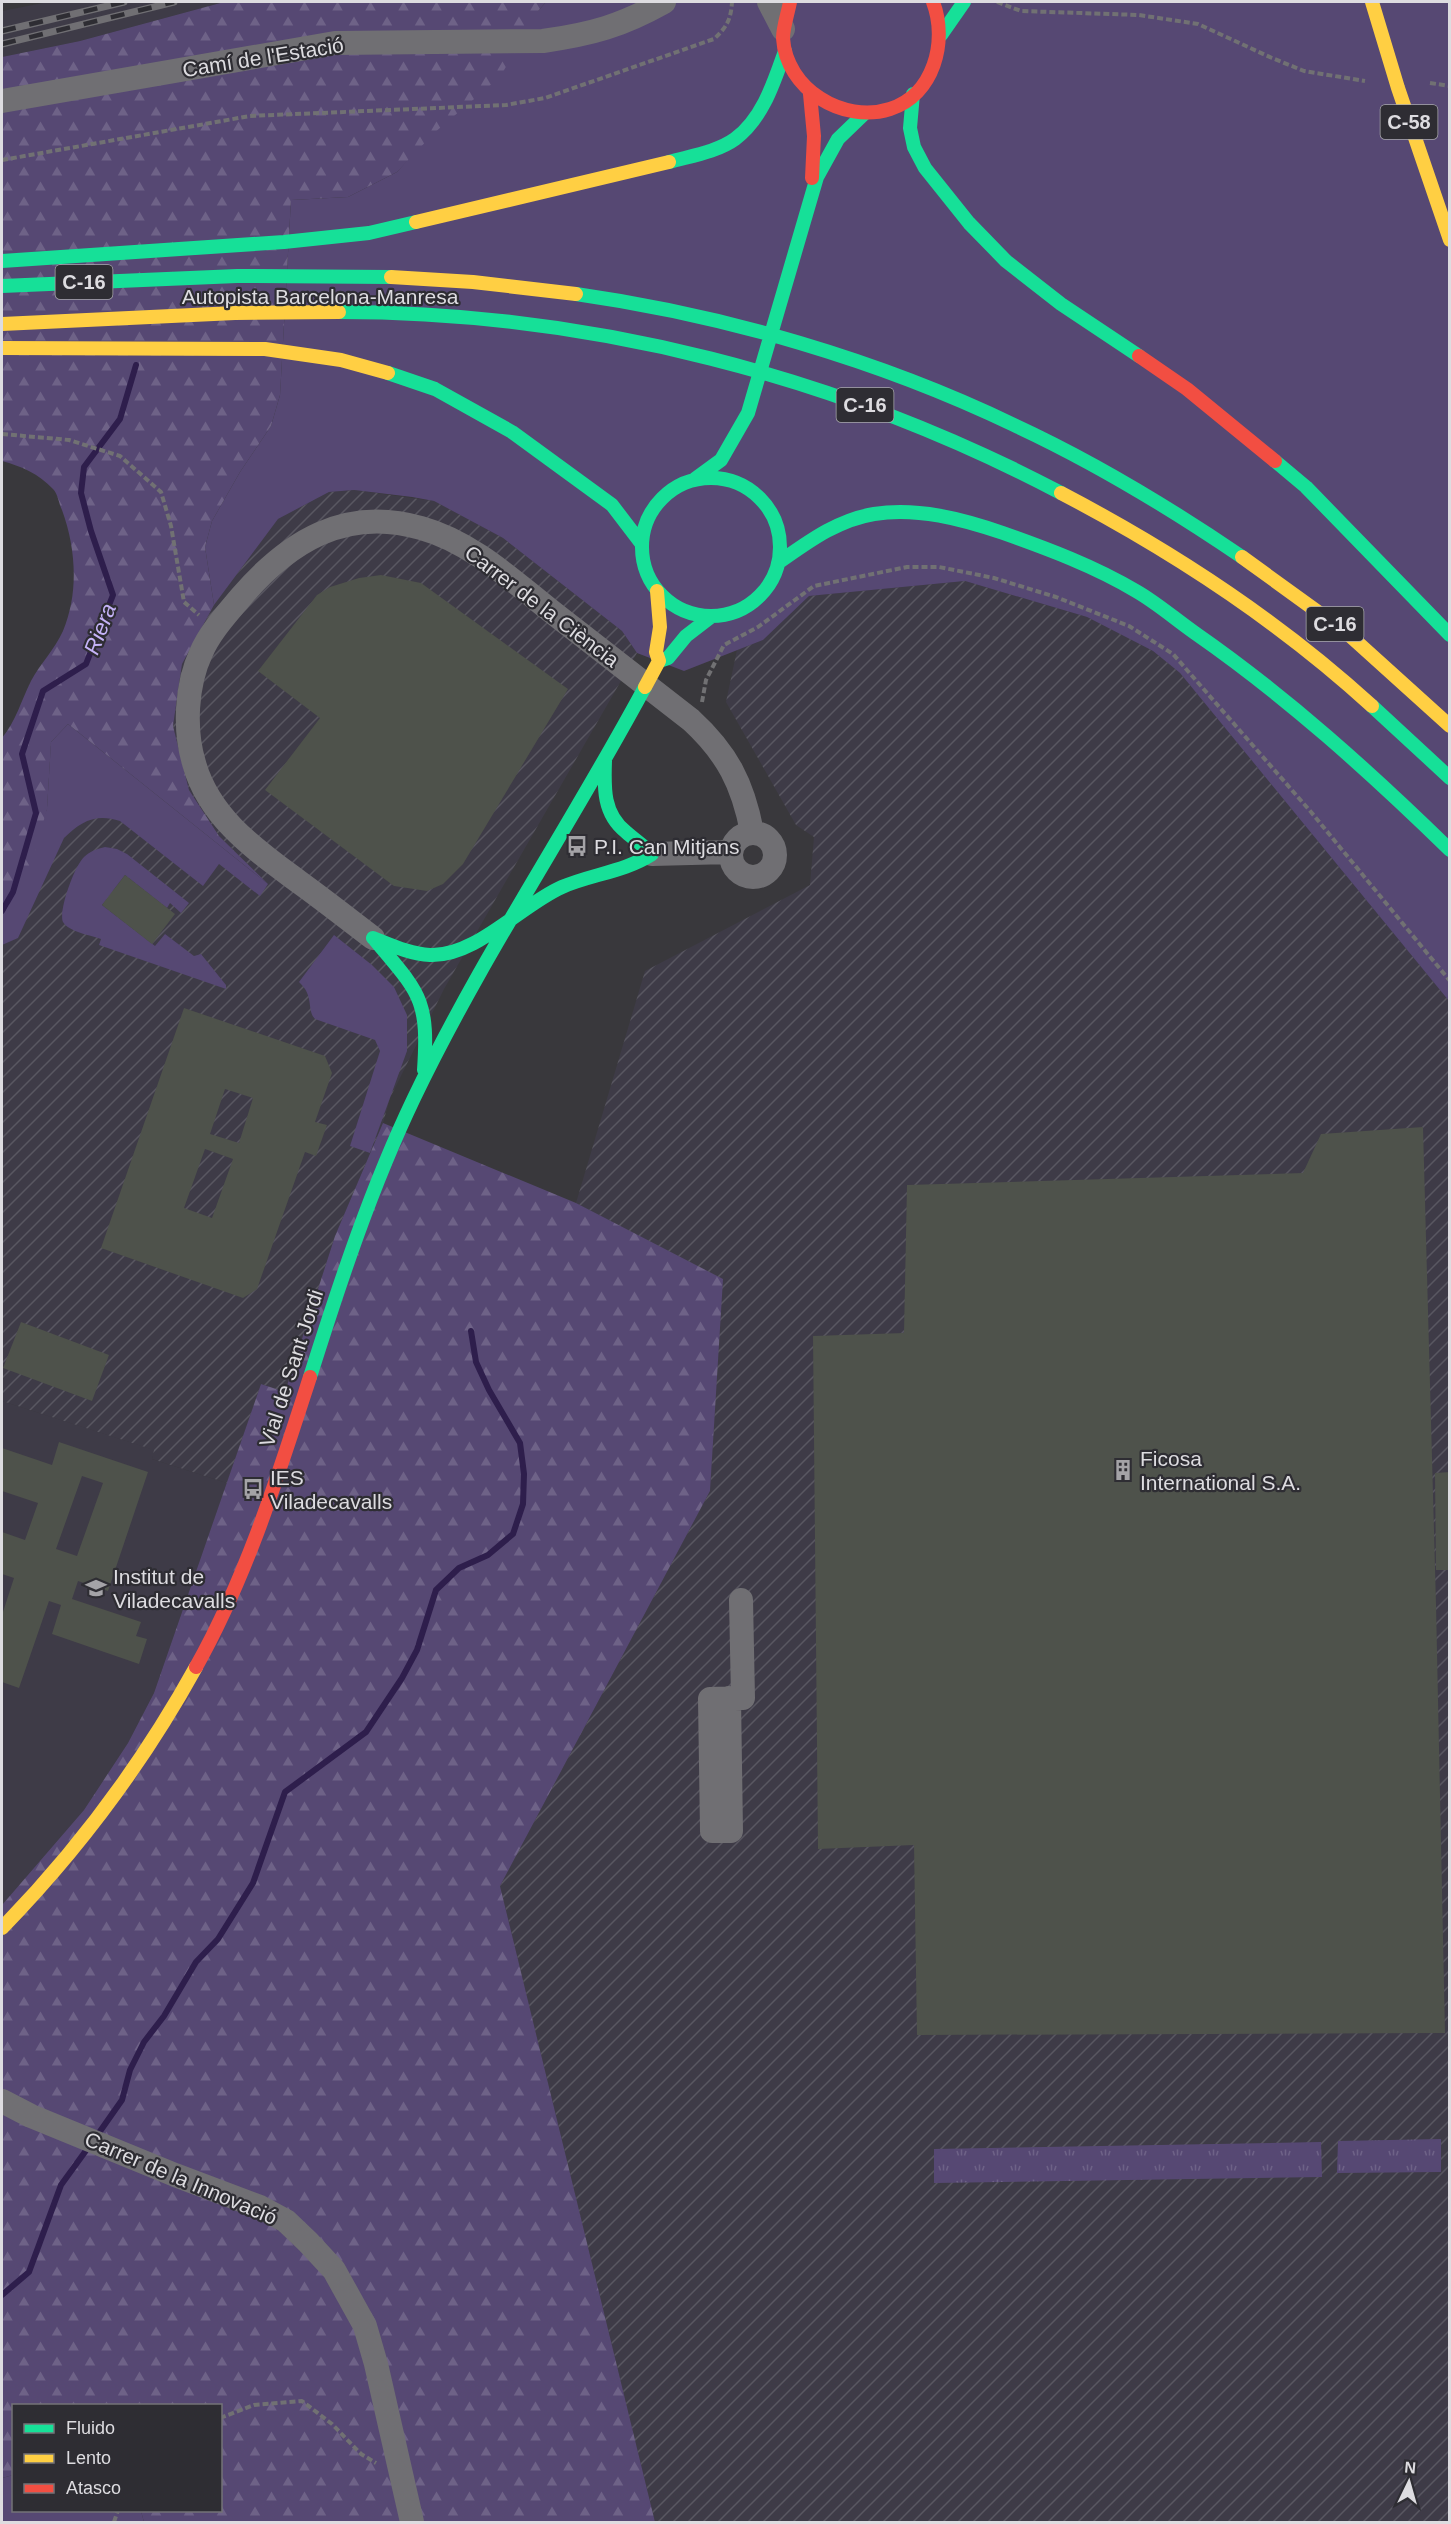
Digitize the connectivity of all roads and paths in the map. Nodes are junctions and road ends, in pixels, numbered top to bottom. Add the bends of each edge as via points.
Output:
1 (664, 2) edge
2 (732, 2) edge
3 (769, 2) edge
4 (790, 2) edge
5 (933, 2) edge
6 (964, 2) edge
7 (997, 2) edge
8 (1372, 2) edge
9 (941, 35) junction
10 (784, 40) junction
11 (1365, 81) dead end
12 (1430, 83) dead end
13 (1449, 86) edge
14 (810, 93) junction
15 (913, 94) junction
16 (2, 101) edge
17 (865, 113) junction
18 (2, 160) edge
19 (810, 196) junction
20 (1449, 240) edge
21 (2, 261) edge
22 (2, 286) edge
23 (2, 324) edge
24 (2, 348) edge
25 (750, 406) junction
26 (2, 435) edge
27 (749, 440) dead end
28 (750, 472) dead end
29 (695, 479) junction
30 (756, 494) junction
31 (641, 543) junction
32 (778, 563) junction
33 (657, 591) junction
34 (712, 616) junction
35 (216, 629) junction
36 (1449, 635) edge
37 (659, 661) junction
38 (698, 726) junction
39 (1449, 726) edge
40 (604, 761) junction
41 (1449, 778) edge
42 (752, 832) junction
43 (1449, 850) edge
44 (730, 852) junction
45 (652, 854) junction
46 (511, 918) junction
47 (373, 938) junction
48 (1449, 981) edge
49 (424, 1078) junction
50 (741, 1600) dead end
51 (729, 1698) junction
52 (2, 1928) edge
53 (2, 2101) edge
54 (222, 2417) edge
55 (403, 2478) junction
56 (412, 2523) edge

1 - 16 street, Camí de l'Estació via 612,27 560,39 335,44
2 - 18 path via 726,27 714,39 545,98 506,105 250,116
3 - 10 street
4 - 10 main road
5 - 9 main road
6 - 9 main road
7 - 11 path via 1021,11 1139,15 1198,24 1304,71
8 - 20 main road, C-58
9 - 15 main road via 933,67
10 - 14 main road via 794,74
10 - 21 main road via 766,100 735,139 708,151 369,233
12 - 13 path
14 - 17 main road via 835,108
14 - 19 main road via 815,151
15 - 17 main road via 894,106
15 - 36 main road via 910,128 915,147 925,168 969,223 1061,304 1187,389 1306,487
17 - 19 main road via 827,155
19 - 25 main road
22 - 39 main road, Autopista Barcelona-Manresa / C-16 via 266,274 474,282 582,294 689,315 806,345 1022,428 1212,535 1334,623
23 - 41 main road, Autopista Barcelona-Manresa / C-16 via 268,312 470,317 574,330 678,350 794,381 941,434 1103,512 1208,577 1289,636 1364,696
24 - 31 main road via 265,349 341,360 392,374 435,389 512,432 612,506
25 - 27 main road
25 - 29 main road via 731,446 715,466
26 - 35 path via 69,440 120,456 161,492 184,603
28 - 30 main road
29 - 30 main road via 723,478
29 - 31 main road via 660,499 646,520
30 - 32 main road via 775,520 780,542
31 - 33 main road via 645,569
32 - 34 main road via 759,597 737,611
32 - 43 main road via 843,522 893,512 941,516 1016,537 1129,586 1217,647 1371,774
33 - 34 main road via 688,612
33 - 37 main road
34 - 37 main road via 686,636 668,658
35 - 38 street, Carrer de la Ciència via 261,574 312,536 366,523 420,528 450,538 490,563
35 - 47 street, Carrer de la Ciència via 200,654 189,702 188,732 194,764 205,790 239,836
37 - 40 main road, Vial de Sant Jordi
38 - 42 street, Carrer de la Ciència via 713,740 734,774
38 - 48 path via 706,680 724,645 758,627 814,586 907,567 939,567 994,578 1056,597 1129,626 1173,654 1311,812
40 - 45 main road via 607,809 617,825
40 - 46 main road, Vial de Sant Jordi
42 - 44 street via 735,841
42 - 44 street via 773,845 775,856 767,871 752,877 742,875 733,866
44 - 45 street
45 - 46 main road via 640,862 568,884
46 - 47 main road via 463,950 442,955 398,948
46 - 49 main road, Vial de Sant Jordi
47 - 49 main road via 410,981 423,1007
49 - 52 main road, Vial de Sant Jordi via 355,1244 268,1502 226,1610 129,1778 51,1876
50 - 51 street via 742,1698
51 - 51 street via 710,1699 712,1831 731,1831
53 - 55 street, Carrer de la Innovació via 175,2175 260,2206 286,2222 334,2270 365,2326
54 - 55 path via 254,2405 302,2401 361,2454
55 - 56 street, Carrer de la Innovació

